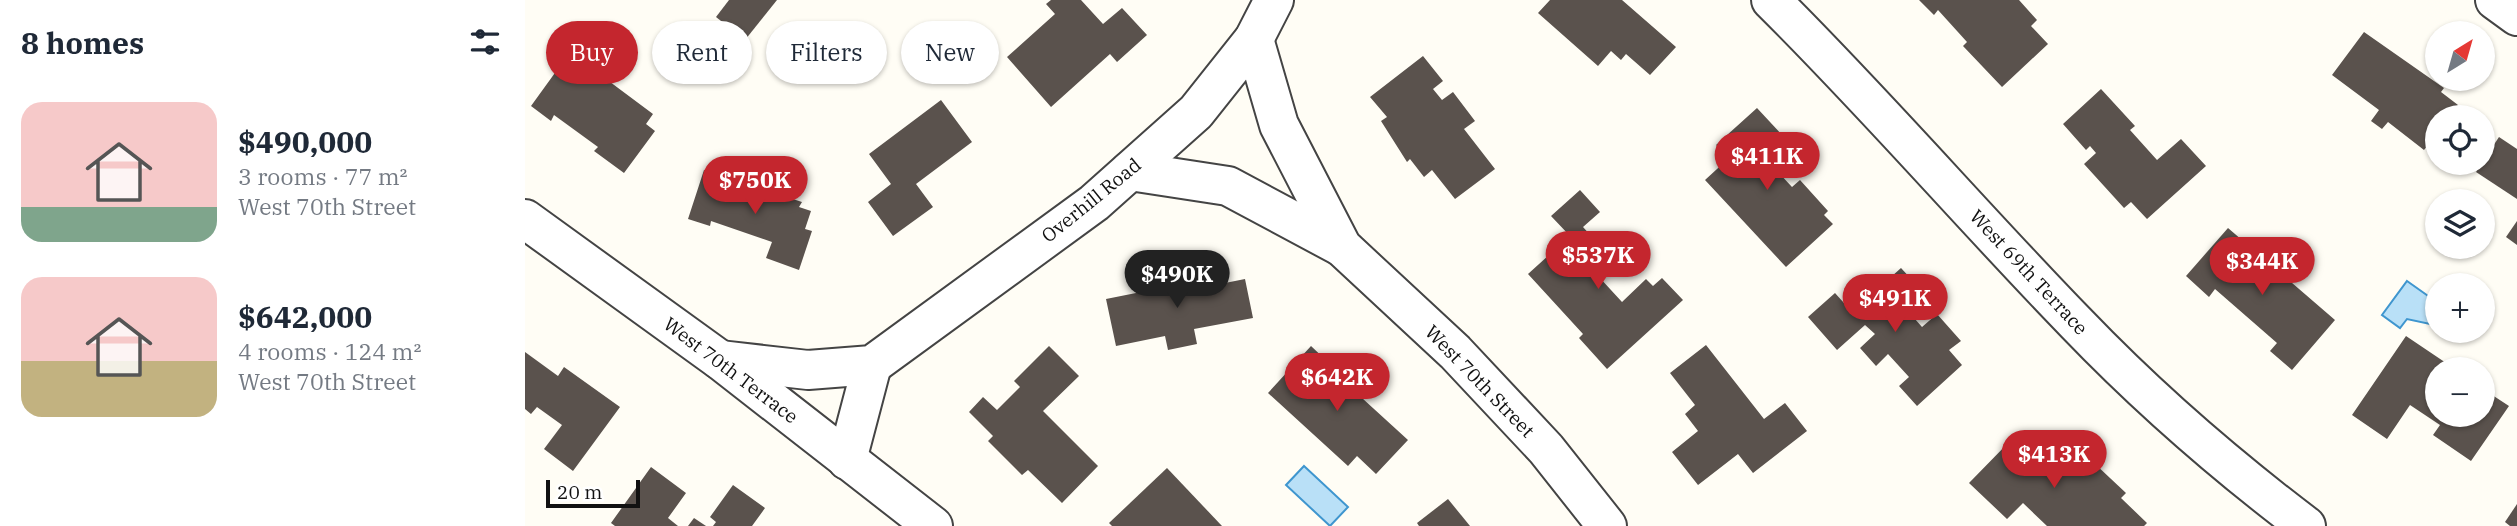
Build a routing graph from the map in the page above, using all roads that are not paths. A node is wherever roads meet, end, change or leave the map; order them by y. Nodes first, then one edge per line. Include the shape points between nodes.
1 (1274, 0) edge
2 (1771, 0) edge
3 (2495, 0) edge
4 (2517, 16) edge
5 (1254, 39) junction
6 (1130, 171) junction
7 (525, 219) edge
8 (1342, 247) junction
9 (720, 360) junction
10 (872, 365) junction
11 (847, 460) junction
12 (933, 526) edge
13 (1607, 526) edge
14 (2306, 526) edge

1 - 5 street, Overhill Road
2 - 14 street, West 69th Terrace via 2077,324 2181,424
3 - 4 street
5 - 6 street, Overhill Road via 1196,112
5 - 8 street, West 70th Street via 1279,125
6 - 8 street, West 70th Street via 1228,186
6 - 10 street, Overhill Road via 1094,203
7 - 9 street, West 70th Terrace
8 - 13 street, West 70th Street via 1455,352 1546,449
9 - 10 street via 808,370
9 - 11 street, West 70th Terrace
10 - 11 street
11 - 12 street, West 70th Terrace

